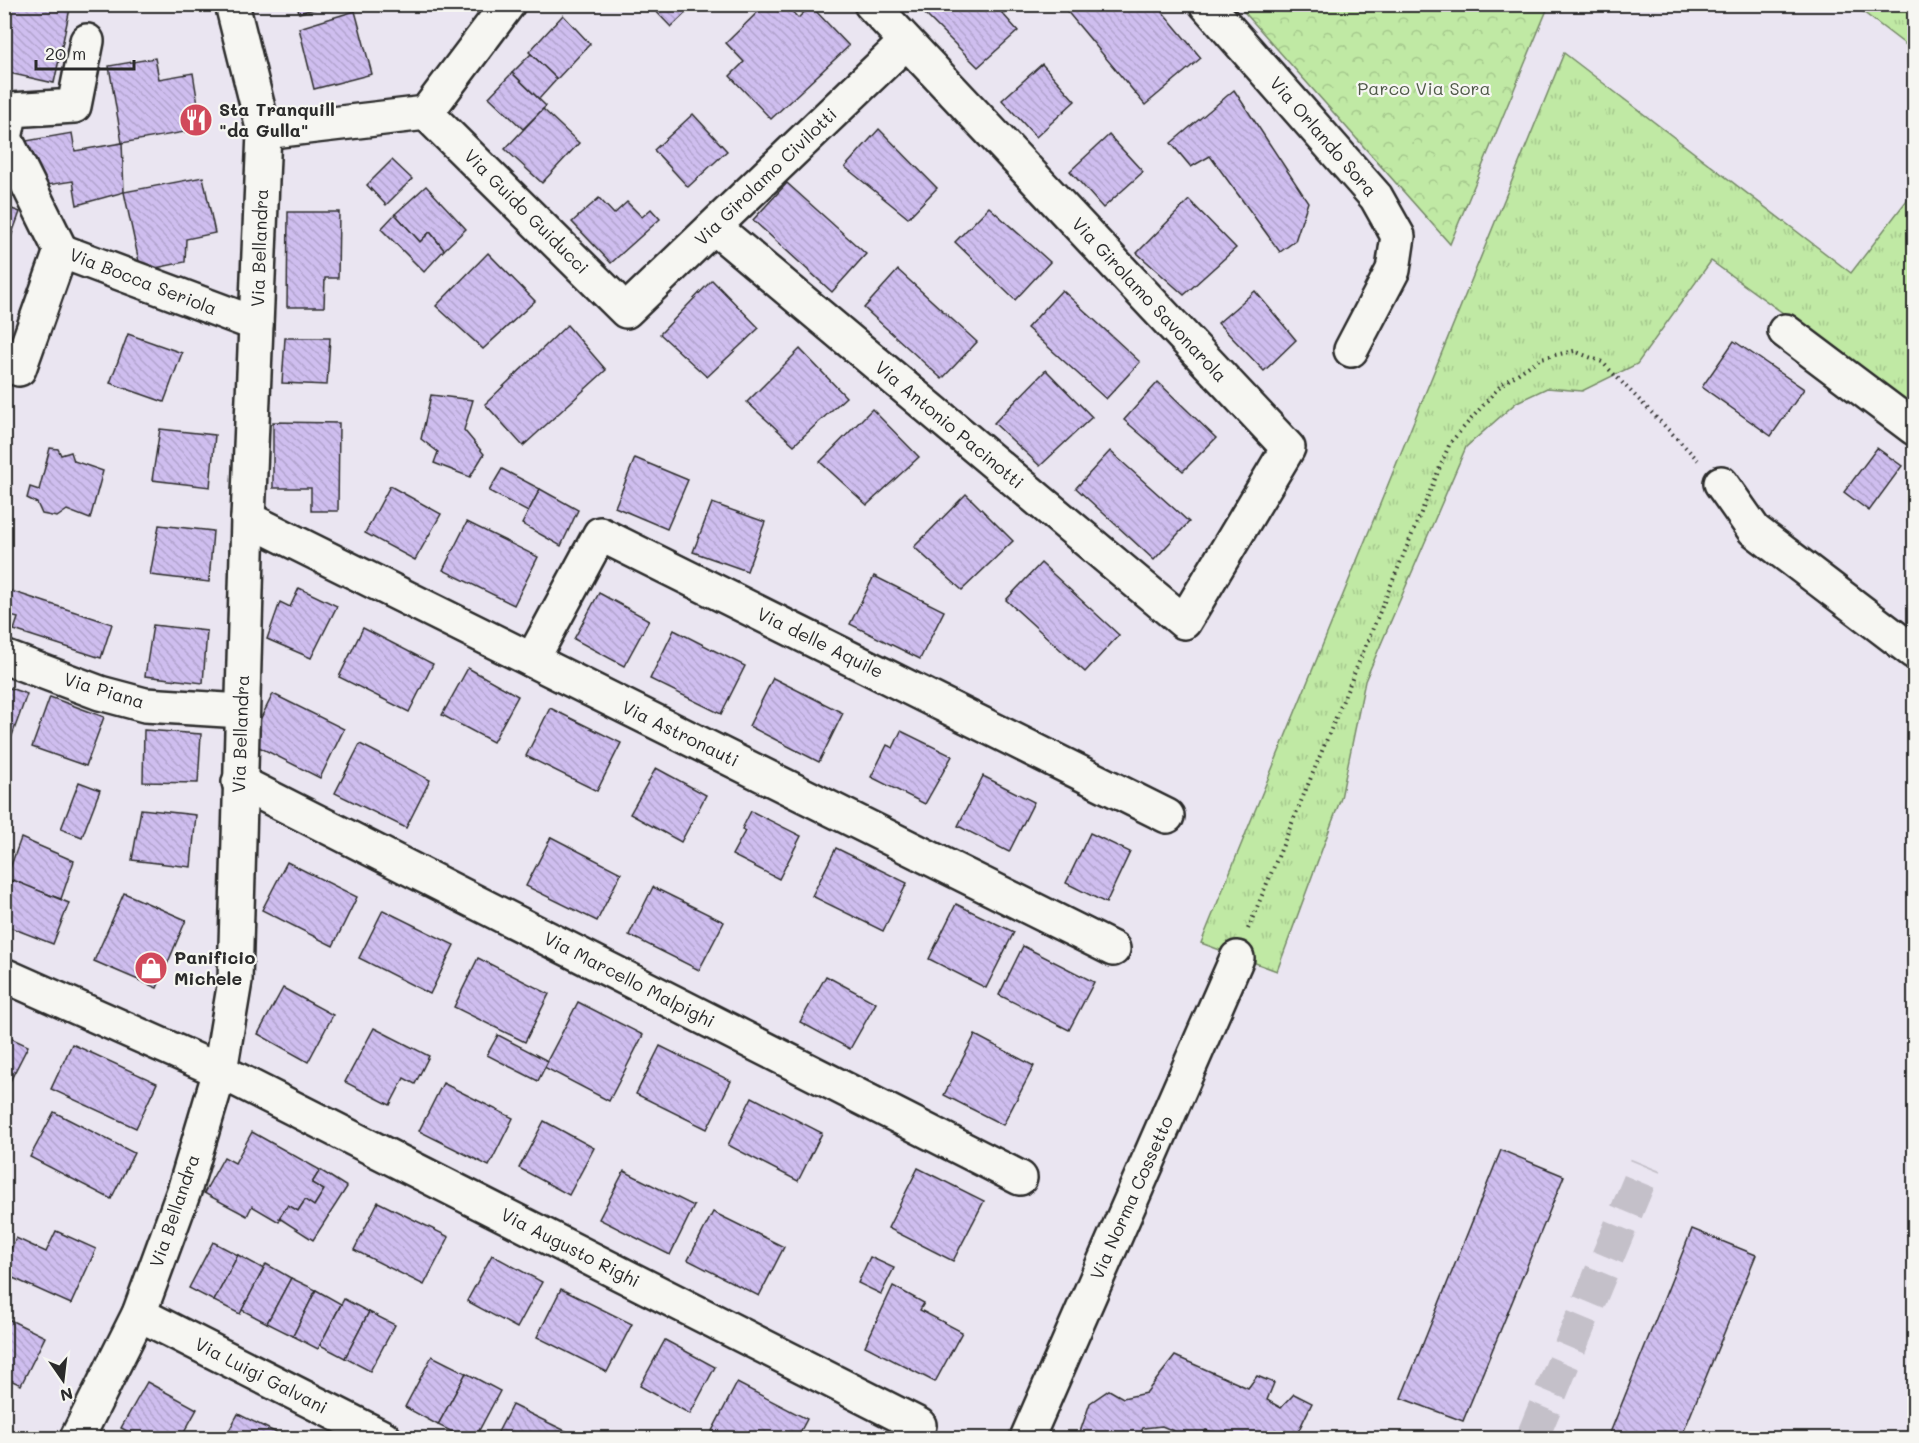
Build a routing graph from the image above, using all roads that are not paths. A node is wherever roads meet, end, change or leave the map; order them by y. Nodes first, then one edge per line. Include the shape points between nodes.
1 (231, 4) edge
2 (508, 4) edge
3 (871, 4) edge
4 (1206, 4) edge
5 (87, 41) dead end
6 (906, 42) junction
7 (426, 113) junction
8 (264, 132) junction
9 (714, 227) junction
10 (61, 251) junction
11 (626, 311) joint
12 (256, 324) junction
13 (1785, 331) dead end
14 (1351, 350) dead end
15 (4, 364) edge
16 (1914, 428) edge
17 (1721, 483) road end
18 (248, 519) junction
19 (1184, 622) joint
20 (1914, 652) edge
21 (4, 657) edge
22 (532, 660) junction
23 (242, 711) junction
24 (239, 782) junction
25 (1167, 816) dead end
26 (1113, 949) dead end
27 (1236, 958) road end
28 (4, 975) edge
29 (220, 1071) junction
30 (1020, 1178) dead end
31 (139, 1314) junction
32 (919, 1425) dead end
33 (77, 1438) edge
34 (384, 1438) edge
35 (1027, 1438) edge

1 - 8 street, Via Bellandra
2 - 7 street
3 - 6 street, Via Girolamo Savonarola
4 - 14 street, Via Orlando Sora via 1376,197 1398,236 1393,270
5 - 10 street via 74,106 11,110 5,138
6 - 9 street, Via Girolamo Civilotti
6 - 19 street, Via Girolamo Savonarola via 1288,448
7 - 8 street
7 - 11 street, Via Guido Guiducci
8 - 12 street, Via Bellandra
9 - 11 street, Via Girolamo Civilotti
9 - 19 street, Via Antonio Pacinotti
10 - 12 street, Via Bocca Seriola
10 - 15 street, Via Bocca Seriola via 19,369
12 - 18 street, Via Bellandra
13 - 16 street
17 - 20 street via 1754,530
18 - 22 street, Via Astronauti
18 - 23 street, Via Bellandra
21 - 23 street, Via Piana via 100,693 145,705
22 - 25 street, Via delle Aquile via 600,534
22 - 26 street, Via Astronauti
23 - 24 street, Via Bellandra
24 - 29 street, Via Bellandra via 235,981
24 - 30 street, Via Marcello Malpighi
27 - 35 street, Via Norma Cossetto
28 - 29 street, Via Augusto Righi
29 - 31 street, Via Bellandra via 184,1191
29 - 32 street, Via Augusto Righi
31 - 33 street, Via Bellandra
31 - 34 street, Via Luigi Galvani

